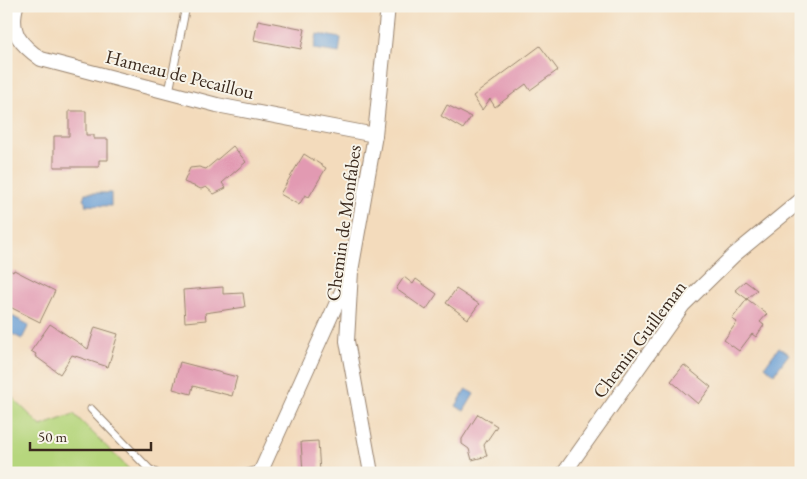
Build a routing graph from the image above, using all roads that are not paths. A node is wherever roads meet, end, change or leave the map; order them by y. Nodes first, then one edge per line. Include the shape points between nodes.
1 (16, 6) edge
2 (186, 6) edge
3 (388, 6) edge
4 (169, 92) junction
5 (375, 135) junction
6 (801, 200) edge
7 (351, 271) junction
8 (90, 409) dead end
9 (261, 471) edge
10 (156, 473) edge
11 (247, 473) edge
12 (371, 473) edge
13 (564, 473) edge

1 - 4 street, Hameau de Pecaillou via 15,33 23,46 41,59
2 - 4 lane
3 - 5 street, Chemin de Monfabes
4 - 5 street, Hameau de Pecaillou via 217,105
5 - 7 street, Chemin de Monfabes
6 - 13 street, Chemin Guilleman via 734,255 684,305
7 - 9 street
7 - 12 street, Chemin de Monfabes via 347,341
8 - 10 lane
9 - 11 lane

